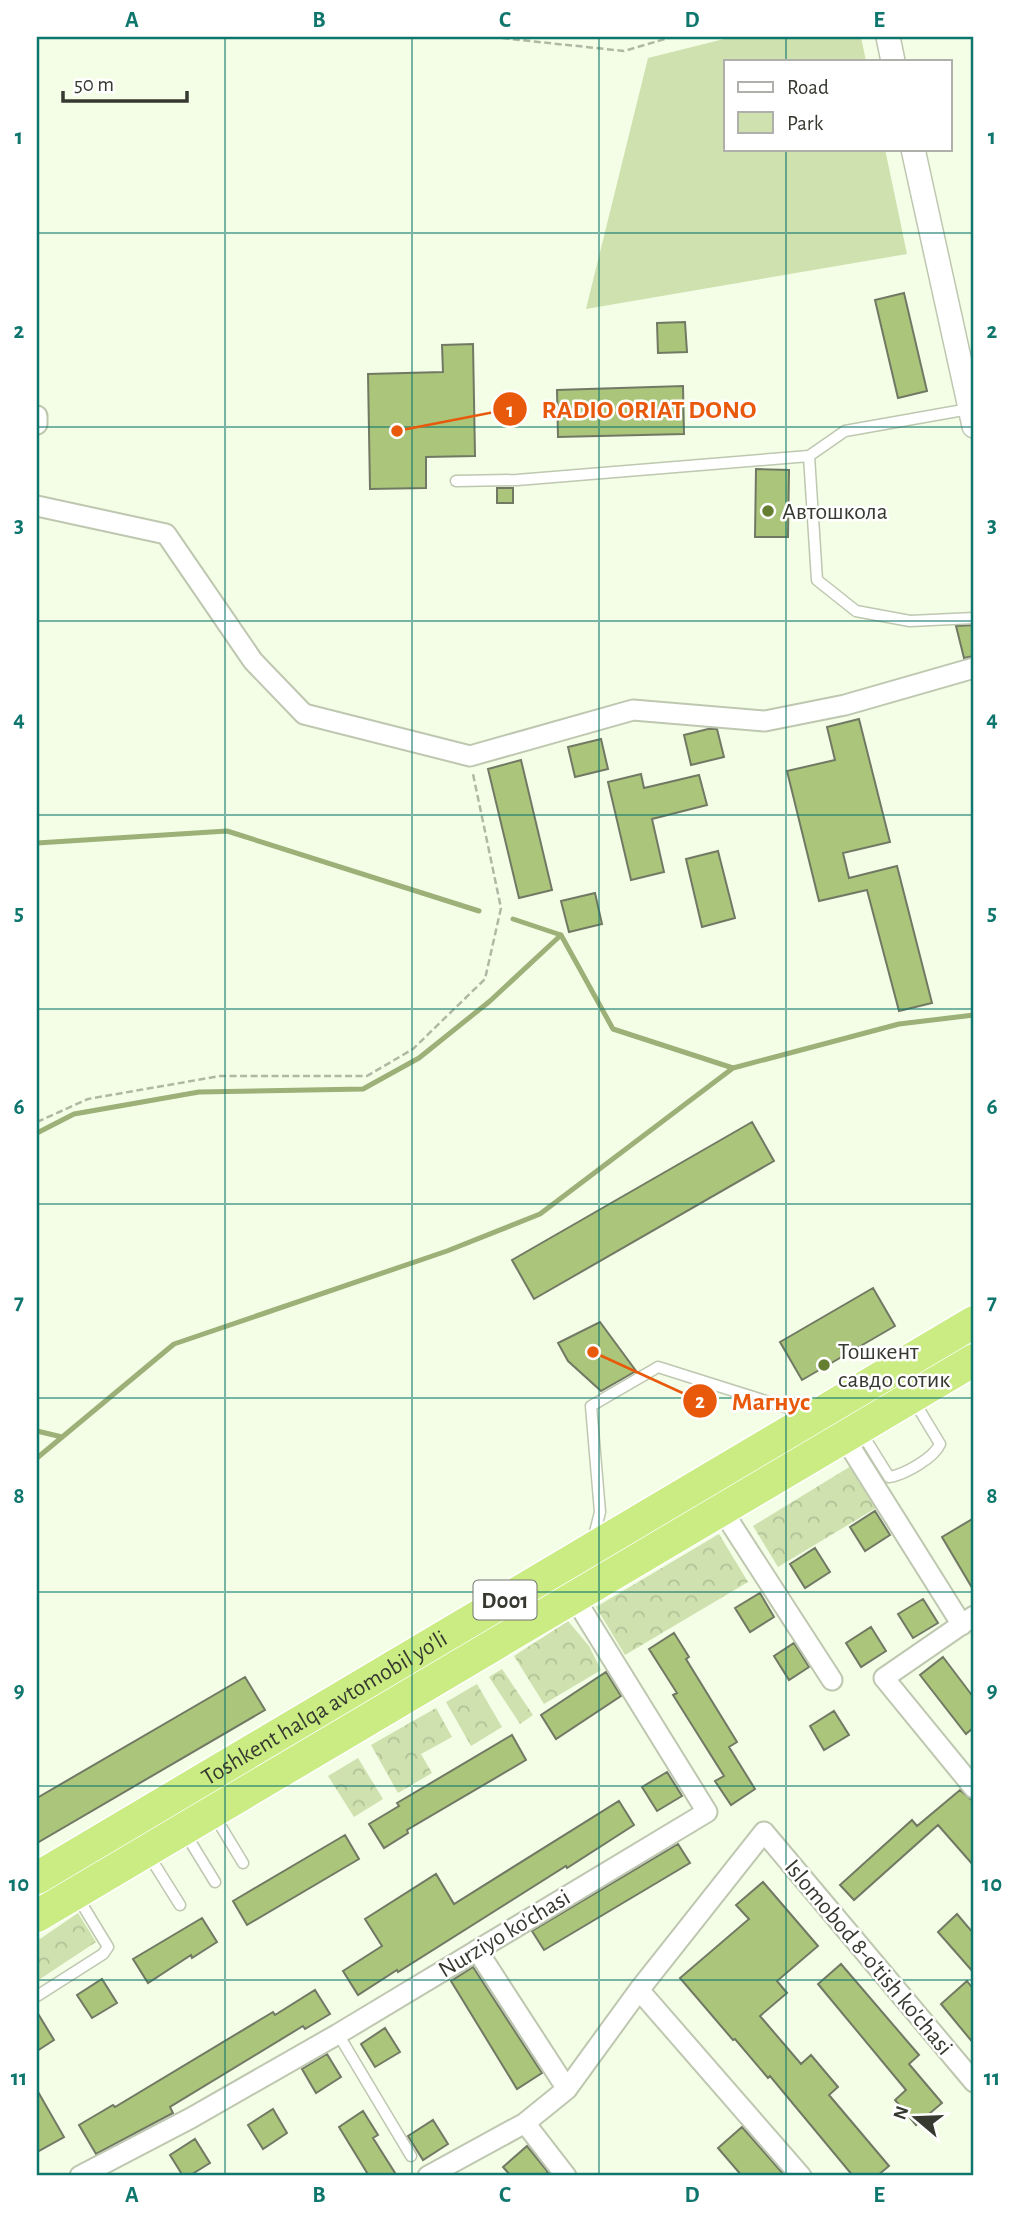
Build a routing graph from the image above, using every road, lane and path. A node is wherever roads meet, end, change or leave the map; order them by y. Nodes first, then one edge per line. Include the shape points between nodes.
1 (492, 37) edge
2 (672, 37) edge
3 (888, 37) edge
4 (894, 60) edge
5 (913, 150) edge
6 (37, 416) edge
7 (972, 417) edge
8 (37, 424) edge
9 (808, 456) junction
10 (456, 481) dead end
11 (37, 506) edge
12 (974, 618) edge
13 (974, 668) edge
14 (470, 756) junction
15 (37, 1122) edge
16 (974, 1322) edge
17 (974, 1360) edge
18 (912, 1397) junction
19 (824, 1411) junction
20 (852, 1433) junction
21 (722, 1510) junction
22 (591, 1549) junction
23 (574, 1597) junction
24 (968, 1620) edge
25 (832, 1680) dead end
26 (209, 1776) junction
27 (974, 1788) edge
28 (219, 1808) junction
29 (183, 1829) junction
30 (146, 1851) junction
31 (243, 1864) dead end
32 (37, 1878) edge
33 (215, 1881) dead end
34 (75, 1893) junction
35 (180, 1905) dead end
36 (37, 1916) edge
37 (477, 1950) junction
38 (639, 1990) junction
39 (37, 1996) edge
40 (338, 2034) junction
41 (974, 2082) edge
42 (566, 2089) junction
43 (525, 2123) junction
44 (411, 2156) dead end
45 (80, 2176) edge
46 (428, 2176) edge
47 (566, 2176) edge
48 (801, 2176) edge

1 - 2 path via 624,51
3 - 4 street
5 - 7 street
6 - 8 street
7 - 9 lane via 845,431
9 - 10 lane
9 - 12 lane via 817,580 856,611 910,621
11 - 14 street via 166,534 253,661 304,714
13 - 14 street via 845,705 765,722 633,710
14 - 15 path via 501,908 485,979 413,1049 367,1076 220,1076 88,1099
16 - 19 highway, Toshkent halqa avtomobil yo'li / D001
17 - 18 highway, Toshkent halqa avtomobil yo'li / D001
18 - 20 highway, Toshkent halqa avtomobil yo'li / D001
18 - 20 lane via 940,1444 937,1451 901,1475 889,1477
19 - 22 highway, Toshkent halqa avtomobil yo'li / D001
19 - 22 lane via 785,1407 657,1367 591,1406 600,1511
20 - 21 highway, Toshkent halqa avtomobil yo'li / D001
20 - 24 street
21 - 23 highway, Toshkent halqa avtomobil yo'li / D001
21 - 25 street
22 - 26 highway, Toshkent halqa avtomobil yo'li / D001
23 - 28 highway, Toshkent halqa avtomobil yo'li / D001
23 - 37 street, Nurziyo ko'chasi via 707,1812
24 - 27 street via 884,1678
26 - 28 highway
26 - 32 highway, Toshkent halqa avtomobil yo'li / D001
28 - 29 highway, Toshkent halqa avtomobil yo'li / D001
28 - 31 lane
29 - 30 highway, Toshkent halqa avtomobil yo'li / D001
29 - 33 lane
30 - 34 highway, Toshkent halqa avtomobil yo'li / D001
30 - 35 lane
34 - 36 highway, Toshkent halqa avtomobil yo'li / D001
34 - 39 lane via 108,1947
37 - 40 street, Nurziyo ko'chasi
37 - 42 street
38 - 41 street, Islomobod 8-o'tish ko'chasi via 764,1832
38 - 42 street
38 - 48 street
40 - 44 lane
40 - 45 street, Nurziyo ko'chasi
42 - 43 street
43 - 46 street
43 - 47 street

